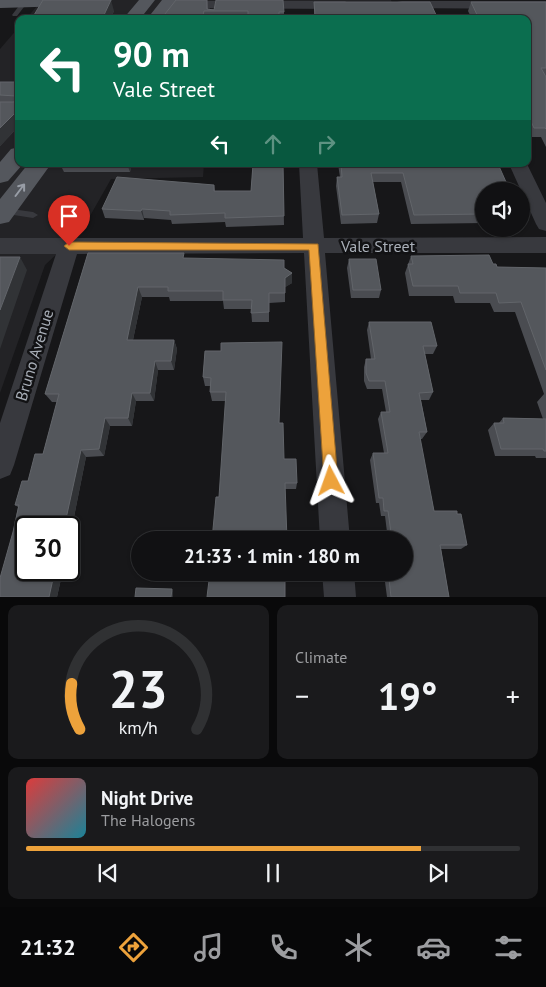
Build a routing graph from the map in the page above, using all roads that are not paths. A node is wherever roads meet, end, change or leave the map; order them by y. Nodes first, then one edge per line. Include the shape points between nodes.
1 (96, 0) edge
2 (148, 0) edge
3 (0, 3) edge
4 (168, 3) edge
5 (278, 3) edge
6 (403, 3) edge
7 (50, 4) edge
8 (355, 5) edge
9 (384, 5) edge
10 (445, 5) junction
11 (546, 6) edge
12 (298, 12) edge
13 (135, 15) edge
14 (158, 15) edge
15 (449, 15) edge
16 (15, 159) edge
17 (38, 167) edge
18 (308, 167) edge
19 (519, 167) edge
20 (0, 176) edge
21 (2, 214) edge
22 (33, 215) dead end
23 (546, 224) edge
24 (546, 245) edge
25 (0, 246) edge
26 (69, 246) junction
27 (314, 246) junction
28 (0, 465) edge
29 (334, 531) edge
30 (339, 581) edge
31 (340, 597) edge

1 - 7 main road
2 - 13 main road
3 - 7 main road via 20,9
4 - 5 street via 213,8
4 - 14 main road
5 - 12 street
6 - 9 street
6 - 10 street
8 - 12 street
10 - 11 street
10 - 15 street
16 - 20 main road
21 -> 17 main road
18 - 27 street
19 - 23 street
21 - 22 lane
24 - 27 street, Vale Street
25 - 26 street, Vale Street
26 - 27 street, Vale Street
26 - 28 street, Bruno Avenue
27 - 29 street
30 - 31 street

